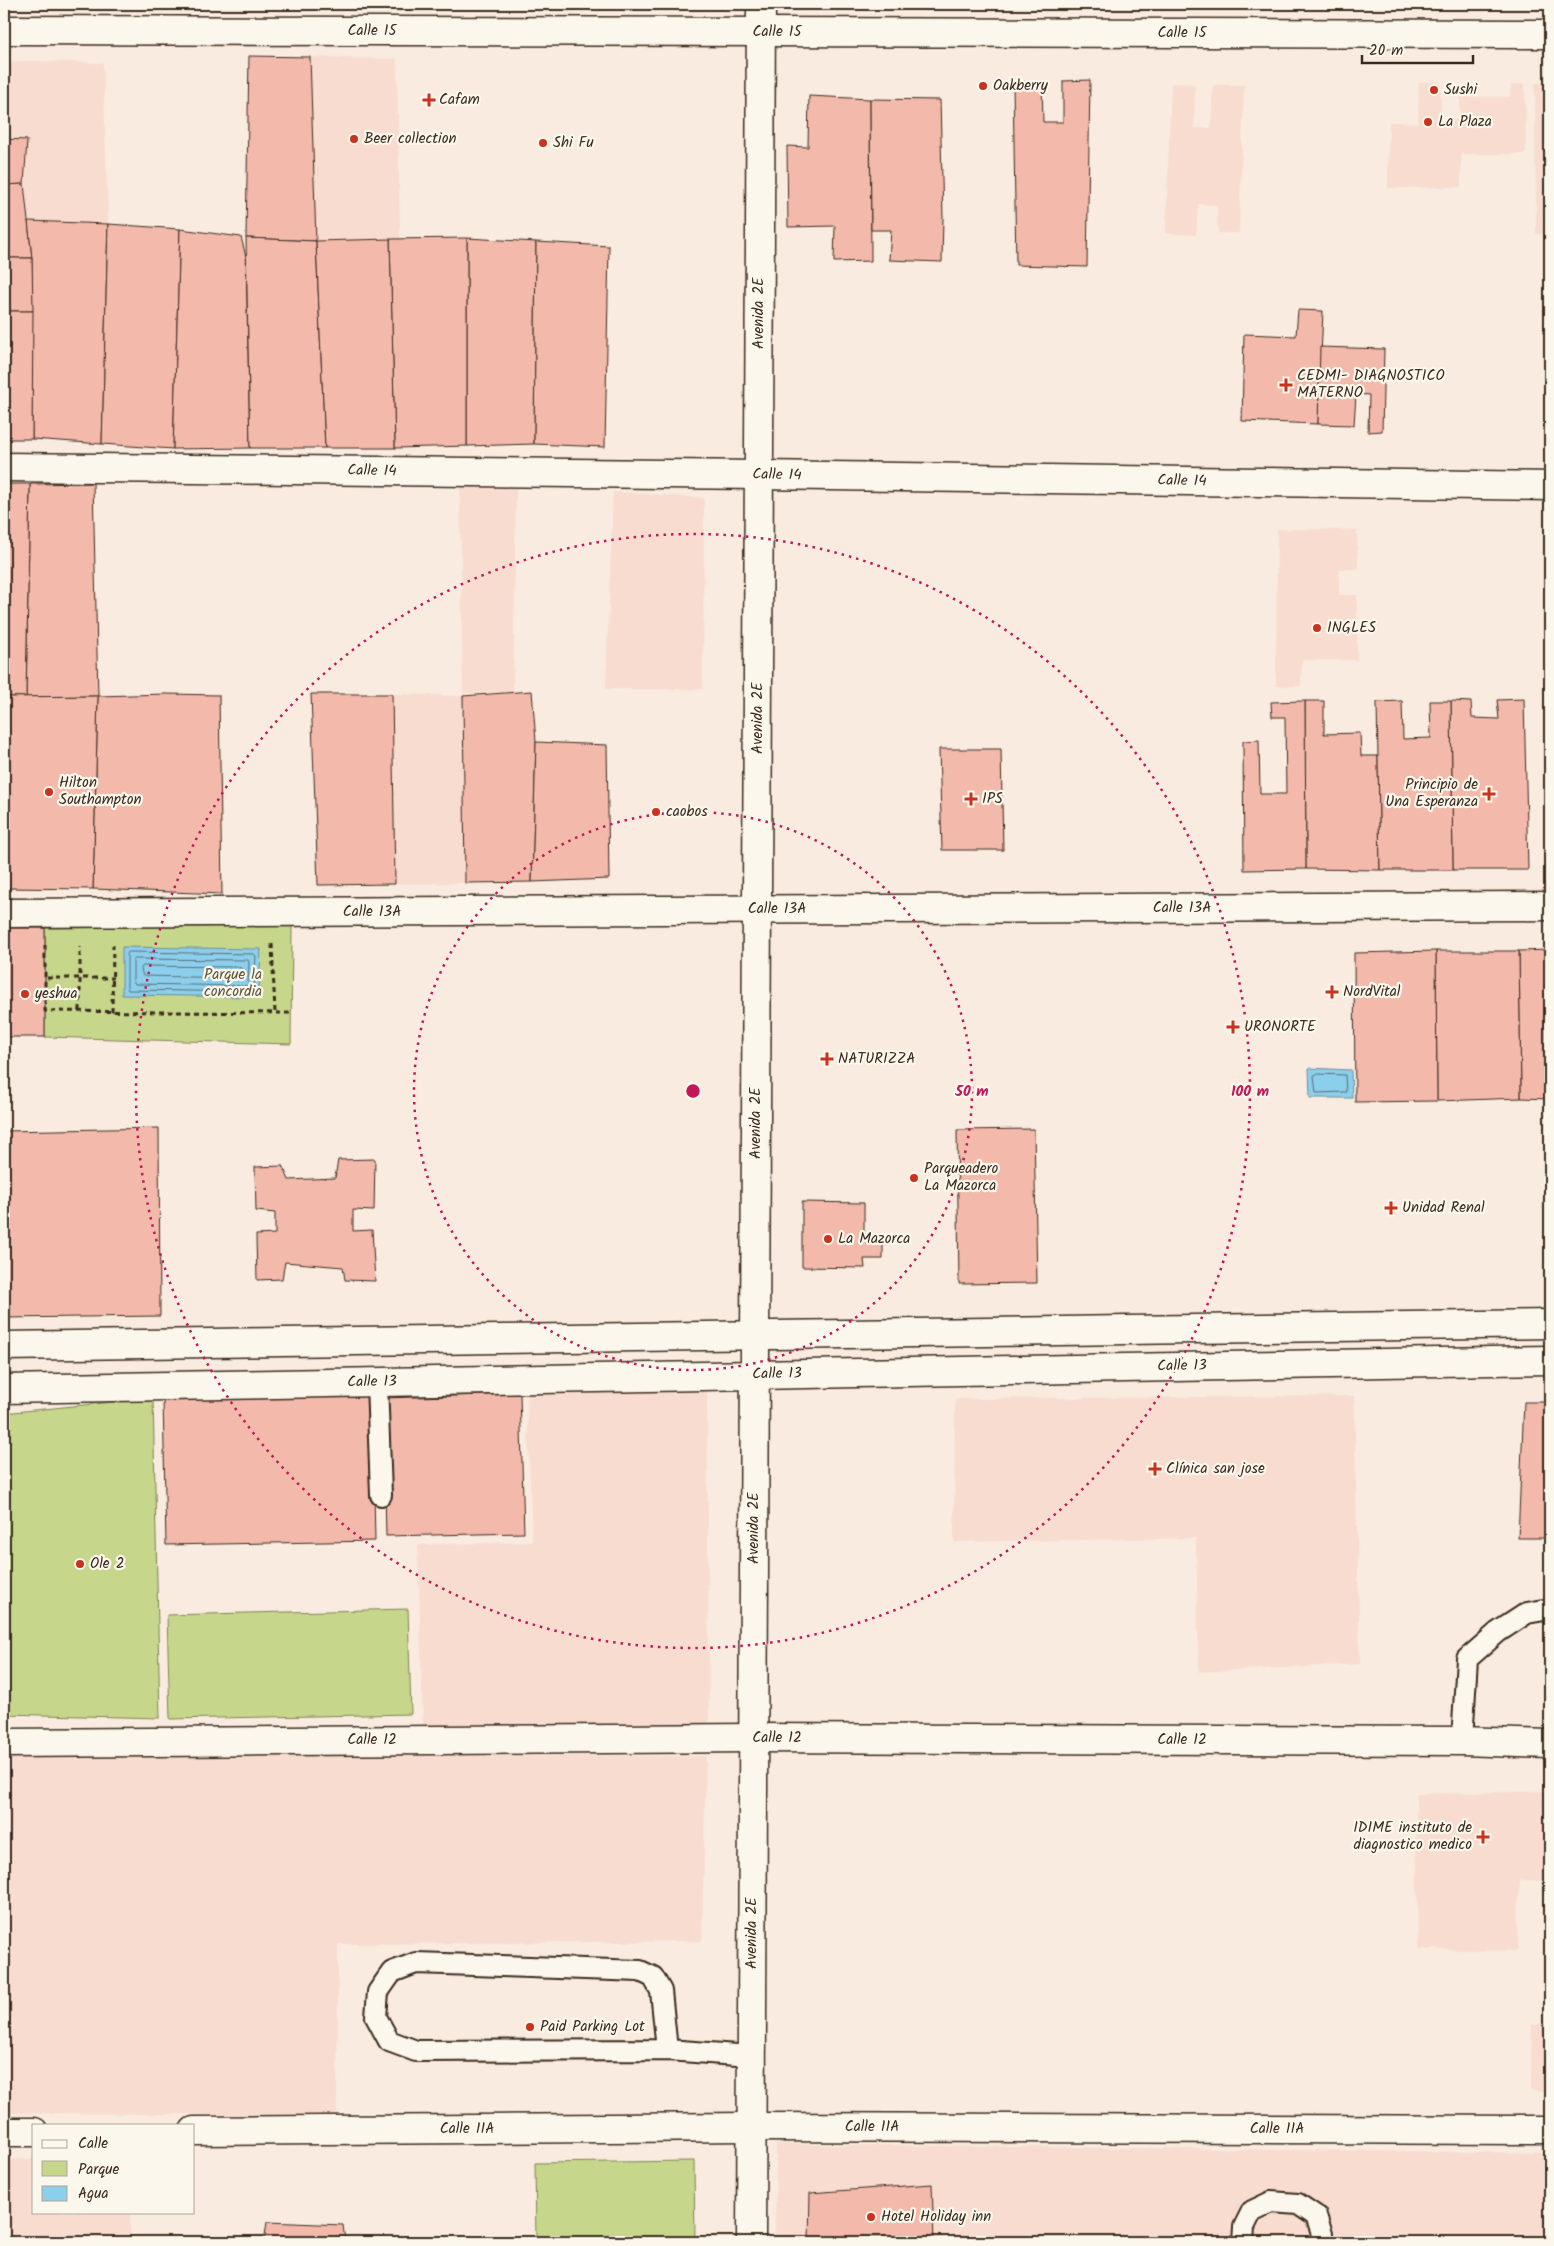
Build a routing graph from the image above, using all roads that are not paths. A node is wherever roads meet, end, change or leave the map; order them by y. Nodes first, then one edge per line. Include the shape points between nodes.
1 (761, 4) edge
2 (4, 30) edge
3 (761, 32) junction
4 (1550, 34) edge
5 (4, 468) edge
6 (759, 475) junction
7 (1550, 486) edge
8 (1550, 906) edge
9 (757, 910) junction
10 (4, 914) edge
11 (1550, 1324) edge
12 (755, 1336) junction
13 (4, 1346) edge
14 (1550, 1360) edge
15 (755, 1374) junction
16 (377, 1382) junction
17 (4, 1389) edge
18 (381, 1495) dead end
19 (1550, 1609) edge
20 (753, 1738) junction
21 (1462, 1741) junction
22 (4, 1743) edge
23 (1550, 1744) edge
24 (667, 2050) junction
25 (752, 2056) junction
26 (751, 2127) junction
27 (1550, 2130) edge
28 (195, 2131) edge
29 (4, 2132) edge
30 (32, 2132) edge
31 (751, 2242) edge
32 (1243, 2242) edge
33 (1322, 2242) edge

1 - 3 street, Avenida 2E
2 - 3 street, Calle 15
3 - 4 street, Calle 15
3 - 6 street, Avenida 2E
5 - 6 street, Calle 14
6 - 7 street, Calle 14
6 - 9 street, Avenida 2E
8 - 9 street, Calle 13A
9 - 10 street, Calle 13A
9 - 12 street, Avenida 2E
11 - 12 street
12 - 13 street
12 - 15 street, Avenida 2E
14 - 15 street, Calle 13
15 - 16 street, Calle 13
15 - 20 street, Avenida 2E
16 - 17 street, Calle 13
16 - 18 lane
19 - 21 lane via 1527,1612 1467,1659
20 - 21 street, Calle 12
20 - 22 street, Calle 12
20 - 25 street, Avenida 2E
21 - 23 street, Calle 12
24 - 24 lane via 416,2051 389,2041 376,2017 378,1992 392,1972 416,1963 640,1971 653,1977 661,1991
24 - 25 lane
25 - 26 street, Avenida 2E
26 - 27 street, Calle 11A
26 - 28 street, Calle 11A
26 - 31 street, Avenida 2E
29 - 30 street
32 - 33 lane via 1244,2227 1252,2210 1271,2202 1298,2204 1316,2216

